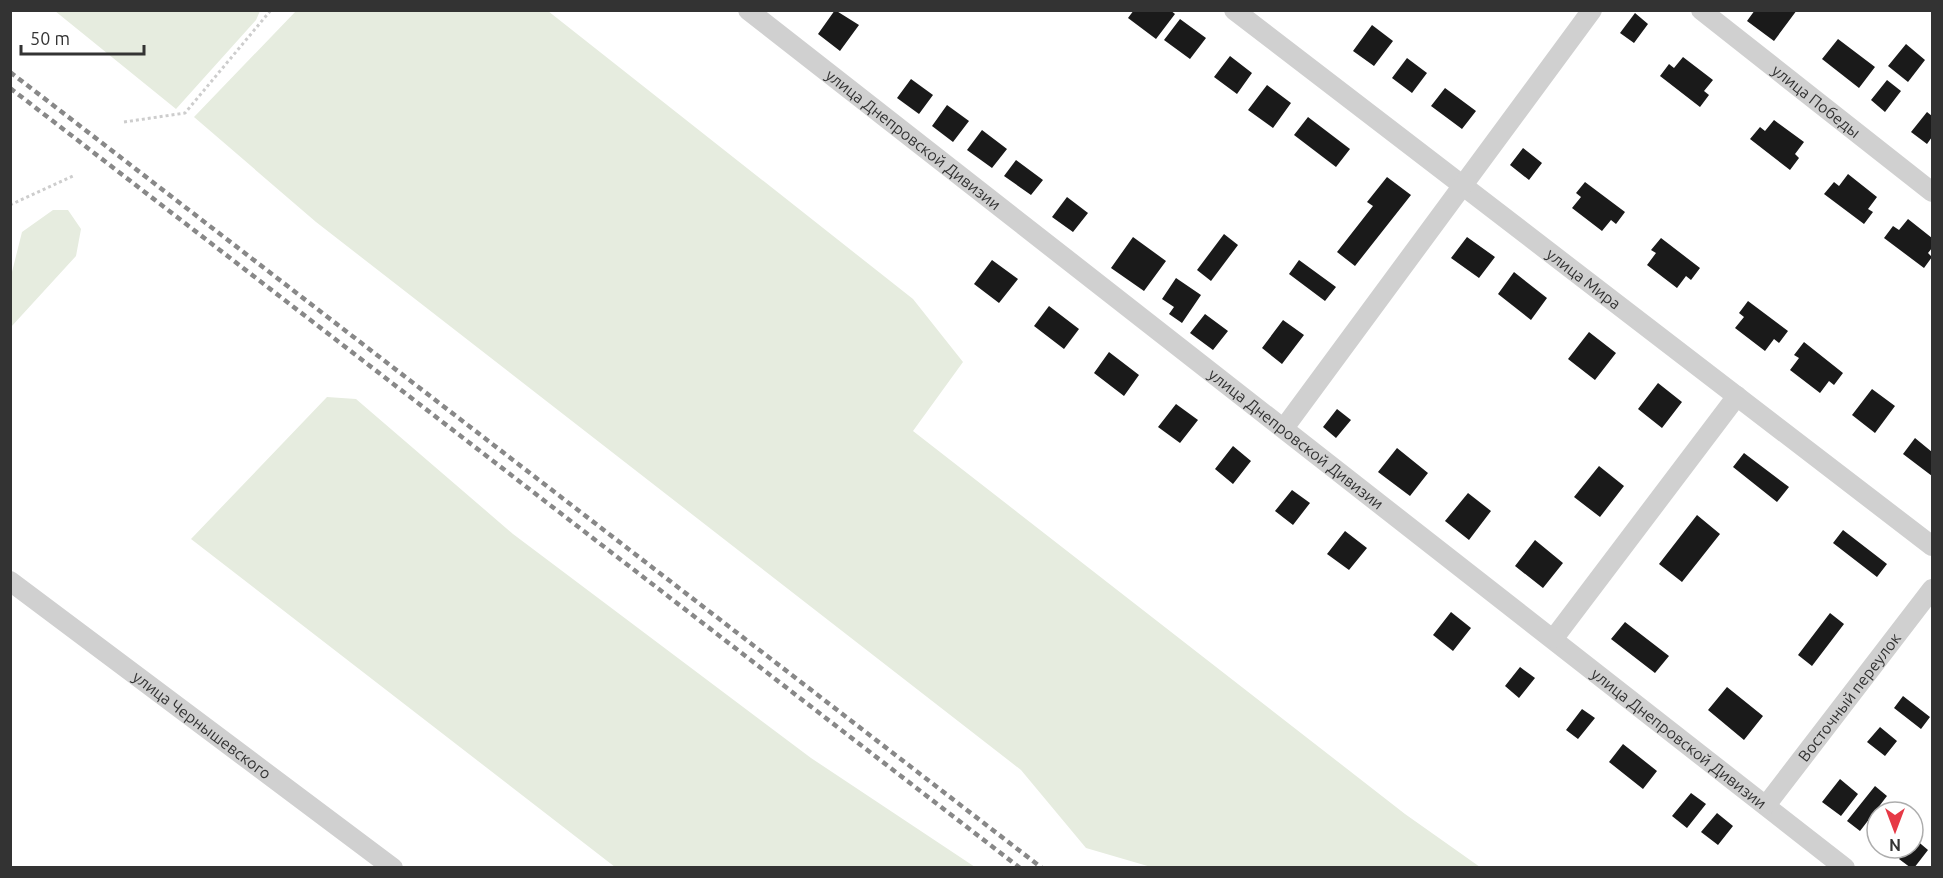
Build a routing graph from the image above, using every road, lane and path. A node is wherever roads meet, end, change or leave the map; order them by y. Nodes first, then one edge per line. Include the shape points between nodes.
1 (271, 10) edge
2 (748, 10) edge
3 (1234, 10) edge
4 (1592, 10) edge
5 (1701, 10) edge
6 (124, 122) dead end
7 (73, 176) dead end
8 (1462, 184) junction
9 (1932, 192) edge
10 (10, 205) edge
11 (1737, 396) junction
12 (1284, 428) junction
13 (1932, 546) edge
14 (10, 581) edge
15 (1932, 589) edge
16 (1554, 638) junction
17 (1767, 804) junction
18 (393, 867) edge
19 (1845, 867) edge

1 - 6 path via 185,113
2 - 12 street, улица Днепровской Дивизии
3 - 8 street, улица Мира
4 - 8 street
5 - 9 street, улица Победы
7 - 10 path
8 - 11 street, улица Мира
8 - 12 street
11 - 13 street, улица Мира
11 - 16 street
12 - 16 street, улица Днепровской Дивизии
14 - 18 street, улица Чернышевского
15 - 17 street, Восточный переулок
16 - 17 street, улица Днепровской Дивизии
17 - 19 street, улица Днепровской Дивизии

